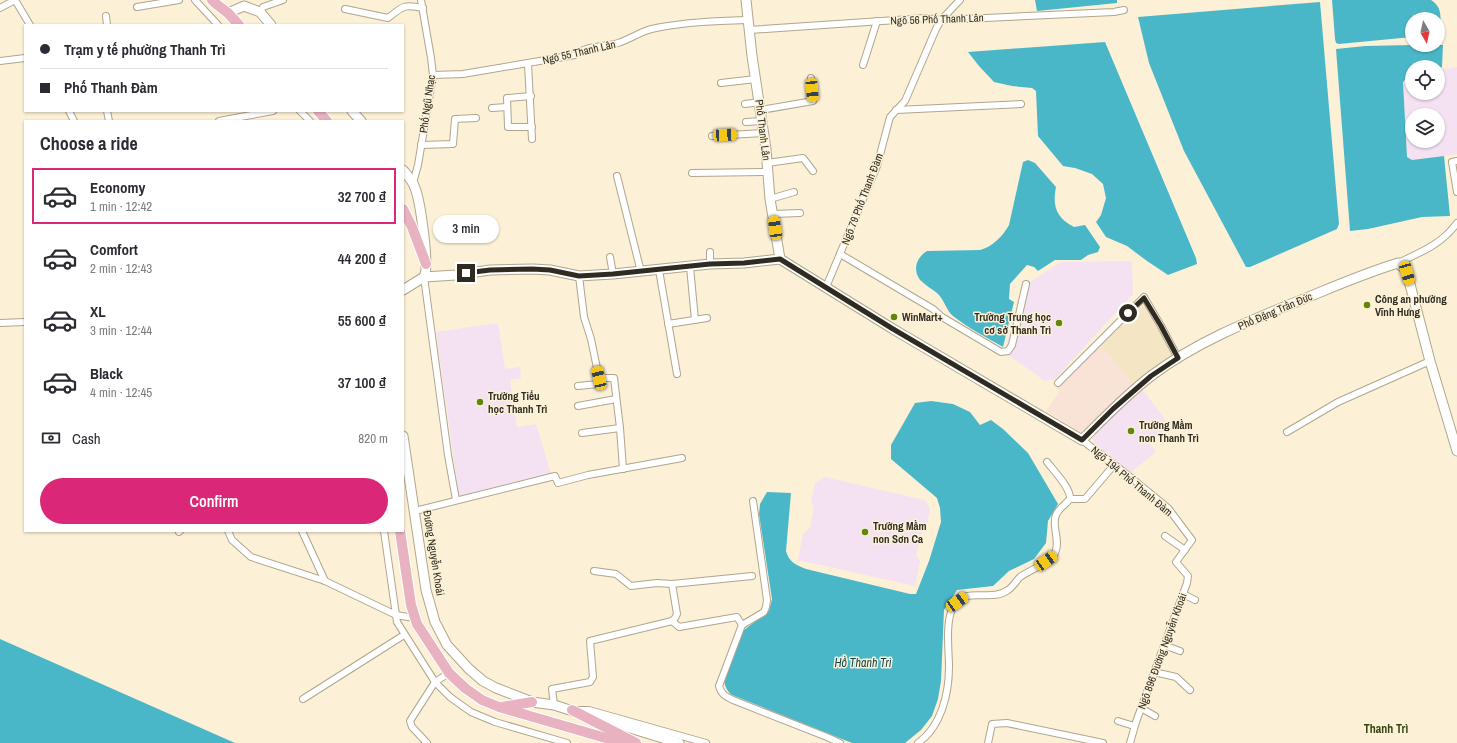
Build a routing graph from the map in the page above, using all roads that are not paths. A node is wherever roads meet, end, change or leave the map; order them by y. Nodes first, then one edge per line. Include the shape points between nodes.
1 (15, 0) edge
2 (179, 0) edge
3 (195, 0) edge
4 (212, 0) edge
5 (283, 0) edge
6 (421, 0) edge
7 (746, 0) edge
8 (960, 0) edge
9 (242, 3) edge
10 (137, 7) dead end
11 (0, 8) edge
12 (423, 8) junction
13 (345, 9) dead end
14 (1124, 10) dead end
15 (260, 12) junction
16 (228, 13) junction
17 (106, 16) dead end
18 (941, 20) junction
19 (877, 21) junction
20 (29, 24) edge
21 (107, 24) edge
22 (217, 24) edge
23 (238, 24) edge
24 (270, 24) edge
25 (749, 25) junction
26 (24, 58) edge
27 (0, 61) edge
28 (528, 64) junction
29 (863, 64) dead end
30 (433, 75) junction
31 (811, 78) dead end
32 (756, 79) junction
33 (721, 83) dead end
34 (531, 96) junction
35 (745, 104) dead end
36 (1021, 104) dead end
37 (760, 106) junction
38 (507, 107) junction
39 (492, 108) dead end
40 (896, 110) junction
41 (268, 112) edge
42 (301, 112) edge
43 (319, 112) edge
44 (353, 112) edge
45 (476, 118) dead end
46 (224, 120) edge
47 (309, 120) edge
48 (326, 120) edge
49 (360, 120) edge
50 (762, 121) junction
51 (746, 122) dead end
52 (532, 127) junction
53 (764, 133) junction
54 (712, 136) dead end
55 (532, 139) dead end
56 (421, 145) junction
57 (1457, 161) edge
58 (767, 168) junction
59 (404, 171) edge
60 (812, 171) dead end
61 (692, 173) dead end
62 (617, 176) dead end
63 (413, 183) junction
64 (794, 192) dead end
65 (1457, 192) edge
66 (770, 199) junction
67 (404, 211) edge
68 (800, 213) dead end
69 (773, 214) junction
70 (1457, 223) edge
71 (710, 252) dead end
72 (840, 254) junction
73 (610, 257) dead end
74 (780, 259) junction
75 (1398, 263) junction
76 (426, 264) junction
77 (710, 264) junction
78 (690, 267) junction
79 (659, 270) junction
80 (641, 272) junction
81 (613, 274) junction
82 (579, 276) junction
83 (424, 277) junction
84 (1026, 284) dead end
85 (826, 287) junction
86 (404, 289) edge
87 (707, 318) dead end
88 (695, 320) junction
89 (24, 322) edge
90 (0, 323) edge
91 (668, 324) junction
92 (1178, 358) junction
93 (1430, 361) junction
94 (677, 374) dead end
95 (599, 378) junction
96 (1058, 383) dead end
97 (578, 386) dead end
98 (616, 399) junction
99 (578, 406) dead end
100 (620, 428) junction
101 (1287, 432) dead end
102 (582, 433) dead end
103 (1082, 440) junction
104 (404, 442) edge
105 (1457, 451) edge
106 (682, 458) dead end
107 (1047, 462) dead end
108 (1114, 465) junction
109 (623, 469) junction
110 (1070, 499) junction
111 (456, 500) junction
112 (753, 501) dead end
113 (415, 511) junction
114 (228, 532) edge
115 (302, 532) edge
116 (384, 532) edge
117 (400, 532) edge
118 (1165, 536) dead end
119 (1185, 550) junction
120 (1176, 562) joint
121 (594, 570) dead end
122 (752, 576) dead end
123 (325, 581) junction
124 (672, 584) junction
125 (1183, 594) junction
126 (1195, 600) dead end
127 (396, 614) junction
128 (414, 618) junction
129 (672, 621) junction
130 (742, 625) junction
131 (404, 635) junction
132 (1164, 645) junction
133 (1180, 651) dead end
134 (1154, 672) junction
135 (449, 673) junction
136 (435, 682) junction
137 (1190, 690) dead end
138 (303, 699) dead end
139 (532, 702) junction
140 (554, 705) junction
141 (499, 707) junction
142 (1141, 708) junction
143 (572, 710) junction
144 (1155, 716) dead end
145 (1118, 721) dead end
146 (1134, 726) junction
147 (426, 743) edge
148 (567, 743) edge
149 (623, 743) edge
150 (636, 743) edge
151 (680, 743) edge
152 (706, 743) edge
153 (840, 743) edge
154 (918, 743) edge
155 (988, 743) edge
156 (1103, 743) edge
157 (1130, 743) edge

1 - 11 street
1 - 20 street
2 - 10 street
3 - 22 street
4 - 16 main road
5 - 15 street via 263,8
6 - 12 street, Phố Ngũ Nhạc
7 - 25 street, Phố Thanh Lân
8 - 18 street, Ngõ 79 Phố Thanh Đàm
9 - 15 street
9 - 16 street
12 - 13 street via 409,5 388,18
12 - 30 street, Phố Ngũ Nhạc
14 - 18 street, Ngõ 56 Phố Thanh Lân
15 - 24 street
16 - 23 main road
17 - 21 street
18 - 19 street, Ngõ 56 Phố Thanh Lân via 926,18
18 - 40 street, Ngõ 79 Phố Thanh Đàm via 905,101
19 - 25 street, Ngõ 56 Phố Thanh Lân
19 - 29 street
25 - 28 street, Ngõ 55 Thanh Lân via 706,22 655,28 619,43
25 - 32 street, Phố Thanh Lân
26 - 27 street
28 - 30 street, Ngõ 55 Thanh Lân via 463,74
28 - 34 street
30 - 56 street, Phố Ngũ Nhạc
31 - 37 street via 813,101
32 - 33 street
32 - 37 street, Phố Thanh Lân
34 - 38 street via 507,98
34 - 52 street
35 - 37 street
36 - 40 street
37 - 50 street, Phố Thanh Lân
38 - 39 street
38 - 52 street via 508,127
40 - 72 street, Ngõ 79 Phố Thanh Đàm via 890,117 877,166
41 - 46 street
42 - 47 street
43 - 48 main road
44 - 49 street
45 - 56 street via 455,119 453,144
50 - 51 street
50 - 53 street, Phố Thanh Lân
52 - 55 street
53 - 54 street
53 - 58 street, Phố Thanh Lân
56 - 63 street, Phố Ngũ Nhạc
57 - 65 street via 1452,162
58 - 60 street via 803,158
58 - 61 street
58 - 66 street, Phố Thanh Lân
59 - 63 street
62 - 80 street
63 - 76 street via 417,192
64 - 66 street
66 - 69 street, Phố Thanh Lân
67 - 76 main road
68 - 69 street
69 - 74 street, Phố Thanh Lân
70 - 75 street via 1430,248
71 - 77 street
72 - 84 street via 1001,352 1008,351 1012,345
72 - 85 street, Ngõ 79 Phố Thanh Đàm
73 - 81 street
74 - 77 street
74 - 85 street
75 - 92 street, Phố Đặng Trần Đức via 1260,316 1220,334
75 - 93 street via 1407,273
76 - 83 street
77 - 78 street
78 - 79 street
78 - 88 street
79 - 80 street
79 - 91 street
80 - 81 street
81 - 82 street
82 - 83 street via 532,269
82 - 95 street via 584,317
83 - 86 street
83 - 111 street
85 - 103 street
87 - 88 street
88 - 91 street
89 - 90 street
91 - 94 street
92 - 96 street via 1144,298
92 - 103 street, Phố Đặng Trần Đức via 1151,376
93 - 101 street via 1338,402
93 - 105 street
95 - 97 street via 598,384
95 - 98 street via 614,378
98 - 99 street
98 - 100 street
100 - 102 street
100 - 109 street
103 - 108 street, Ngõ 194 Phố Thanh Đàm
104 - 113 street, Đường Nguyễn Khoái
106 - 109 street
107 - 110 street via 1068,490
108 - 110 street via 1085,499
108 - 119 street, Ngõ 194 Phố Thanh Đàm via 1168,508 1192,540
109 - 111 street via 558,483 555,476
110 - 154 street via 1055,516 1055,555 1020,577 1004,593 990,596 971,594 957,602 953,608 947,637 949,669 946,695 935,725
111 - 113 street
112 - 130 street via 767,600 764,612
113 - 139 street, Đường Nguyễn Khoái via 426,590 435,622 447,645 483,681
114 - 123 street via 232,540 251,557
115 - 123 street
116 - 127 street
117 - 128 main road
118 - 119 street
119 - 120 street, Ngõ 194 Phố Thanh Đàm
120 - 125 street, Ngõ 896 Đường Nguyễn Khoái via 1188,576
121 - 124 street via 616,574 631,586
122 - 124 street
123 - 127 street
124 - 129 street via 676,614
125 - 126 street
125 - 132 street, Ngõ 896 Đường Nguyễn Khoái
127 - 128 street
127 - 131 street
128 - 135 main road
129 - 130 street via 679,627 737,617
129 - 140 street via 590,641 594,677 590,682 552,689
130 - 153 street via 719,686 721,692 733,700
131 - 136 street
131 - 138 street
132 - 133 street
132 - 134 street, Ngõ 896 Đường Nguyễn Khoái
134 - 137 street via 1176,677
134 - 142 street, Ngõ 896 Đường Nguyễn Khoái
135 - 136 street
135 - 141 main road via 482,700
136 - 147 street via 410,721
136 - 148 street via 471,712 495,722
139 - 140 street, Đường Nguyễn Khoái
139 - 141 main road
140 - 143 street, Đường Nguyễn Khoái
141 - 149 main road
142 - 144 street
142 - 146 street, Ngõ 896 Đường Nguyễn Khoái
143 - 150 main road
143 - 151 street, Đường Nguyễn Khoái
143 - 152 street, Đường Nguyễn Khoái via 588,710
145 - 146 street
146 - 157 street, Ngõ 896 Đường Nguyễn Khoái
155 - 156 street via 992,724 1007,723

